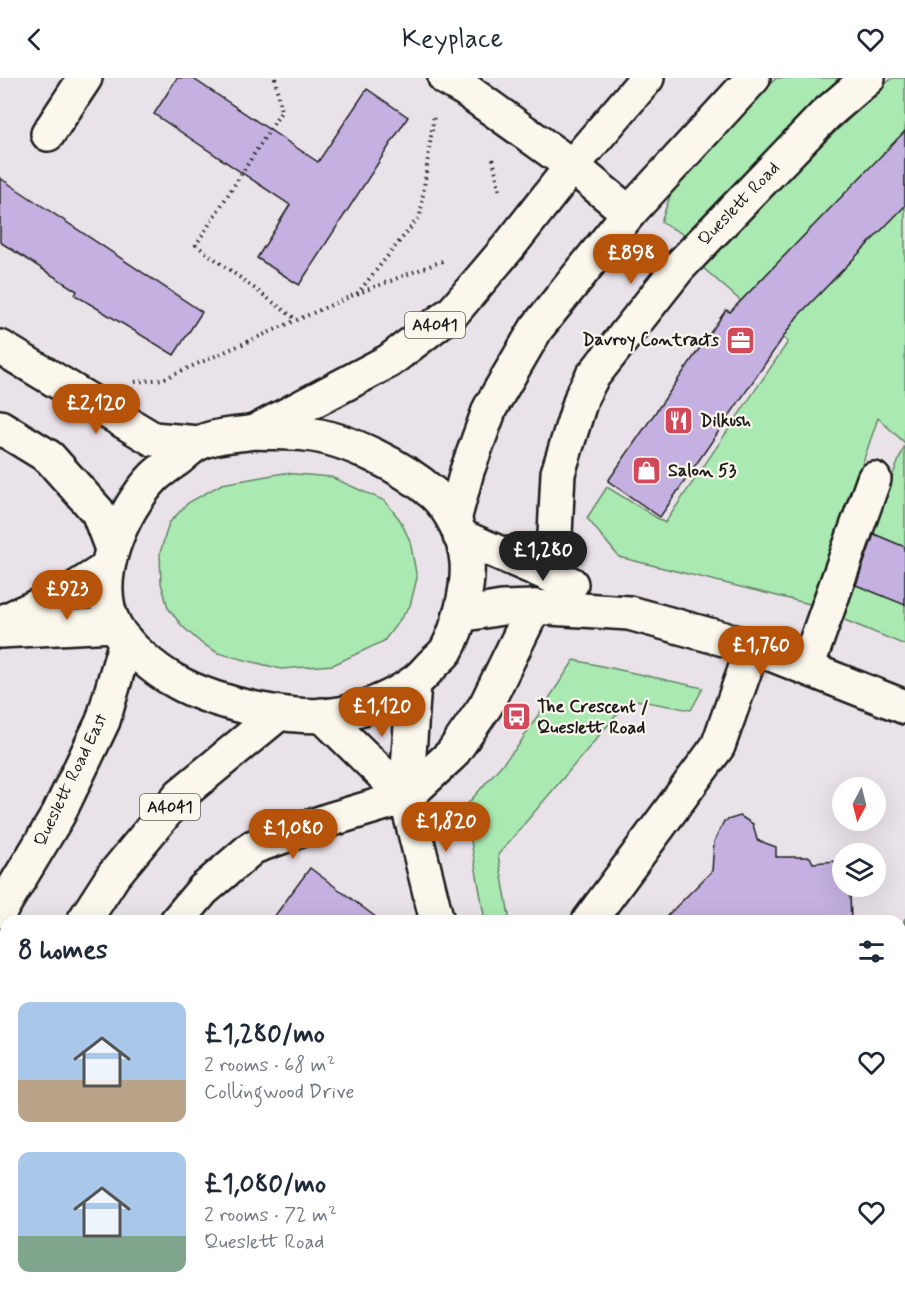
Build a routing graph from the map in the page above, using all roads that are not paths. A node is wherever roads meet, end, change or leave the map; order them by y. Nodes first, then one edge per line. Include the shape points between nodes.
1 (85, 78) edge
2 (646, 78) edge
3 (753, 78) edge
4 (868, 78) edge
5 (465, 82) edge
6 (48, 134) dead end
7 (572, 166) junction
8 (629, 213) junction
9 (0, 347) edge
10 (0, 427) edge
11 (255, 432) junction
12 (199, 443) junction
13 (874, 479) dead end
14 (457, 528) junction
15 (109, 559) junction
16 (553, 575) junction
17 (534, 607) junction
18 (629, 613) junction
19 (460, 615) junction
20 (0, 623) edge
21 (0, 631) edge
22 (120, 633) junction
23 (753, 647) junction
24 (807, 667) junction
25 (414, 683) junction
26 (905, 707) edge
27 (278, 714) junction
28 (322, 715) junction
29 (406, 797) junction
30 (0, 911) edge
31 (88, 915) edge
32 (182, 915) edge
33 (436, 915) edge
34 (593, 915) edge

1 - 6 main road
2 - 7 main road, A4041
3 - 8 main road
4 - 16 main road, Queslett Road via 825,116 678,267 592,377 582,396 558,473
5 - 7 main road
7 - 8 main road
7 - 11 main road, A4041 via 454,310 389,362
8 - 14 main road via 536,329 490,408 466,471
9 - 12 main road via 153,439
10 - 15 main road via 49,457 98,512
11 - 12 main road
11 - 14 main road via 307,434 368,454 410,476 435,496
12 - 15 main road via 154,477 128,513
13 - 24 main road
14 - 16 main road
14 - 19 main road via 467,561
15 - 20 main road via 73,590
15 - 22 main road via 107,601
16 - 18 main road
17 - 18 main road
17 - 19 main road
17 - 29 main road via 486,705 452,754
18 - 23 main road
19 - 25 main road via 445,652
21 - 22 main road
22 - 27 main road via 173,681 231,703
22 - 30 main road, Queslett Road East via 103,721 58,815
23 - 24 main road
23 - 34 main road via 718,746
24 - 26 main road
25 - 28 main road via 351,712
25 - 29 main road
27 - 28 main road
27 - 31 main road, A4041 via 180,795 113,876
28 - 29 main road
29 - 32 main road via 253,847 202,890
29 - 33 main road

